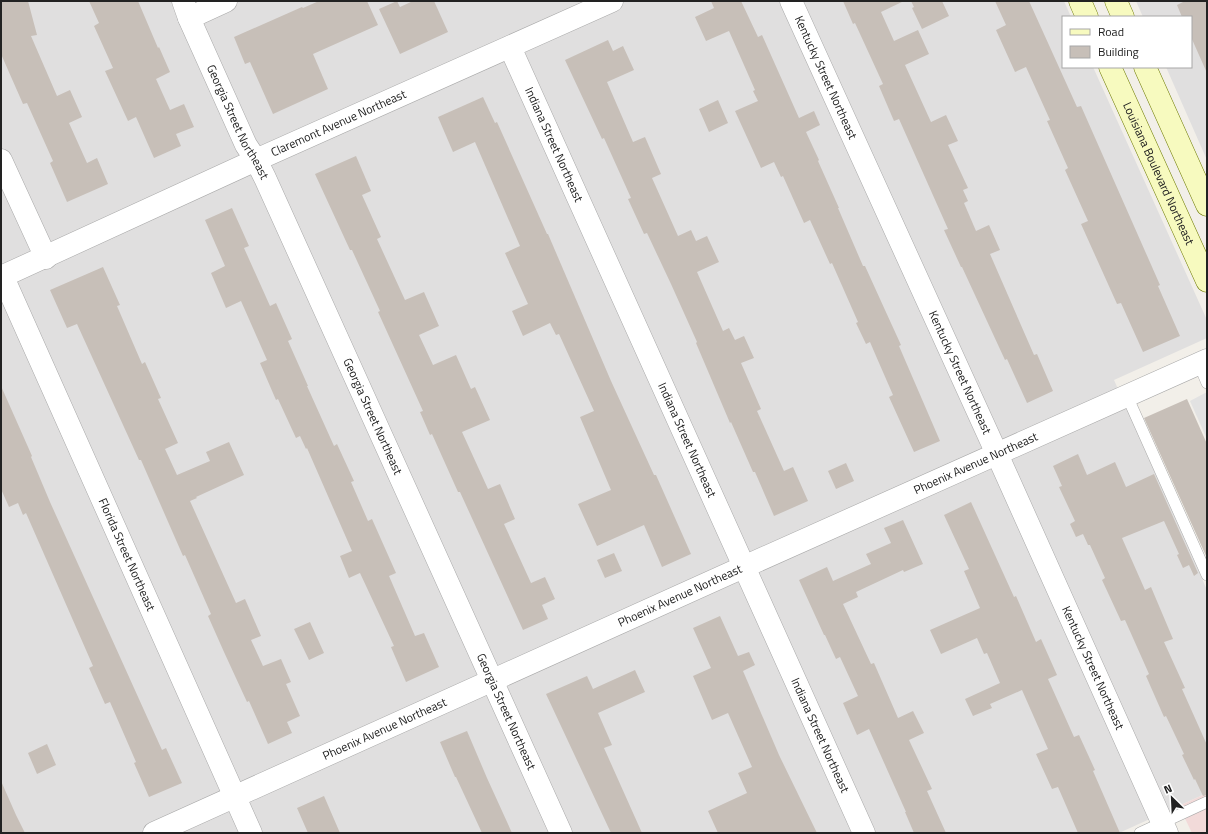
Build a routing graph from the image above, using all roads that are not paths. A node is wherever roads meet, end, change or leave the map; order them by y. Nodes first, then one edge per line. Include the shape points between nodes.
1 (226, 1) edge
2 (612, 1) edge
3 (791, 1) edge
4 (1080, 1) edge
5 (1116, 1) edge
6 (186, 9) edge
7 (1087, 16) edge
8 (1123, 16) edge
9 (510, 47) junction
10 (1110, 68) edge
11 (1145, 68) edge
12 (1, 160) edge
13 (256, 160) junction
14 (1207, 205) edge
15 (46, 258) junction
16 (2, 277) edge
17 (1207, 281) edge
18 (1204, 369) edge
19 (1127, 396) junction
20 (997, 454) junction
21 (744, 567) junction
22 (1207, 575) edge
23 (493, 680) junction
24 (235, 797) junction
25 (1207, 802) edge
26 (1165, 828) edge
27 (154, 833) edge
28 (251, 833) edge
29 (561, 833) edge
30 (864, 833) edge
31 (1140, 833) edge

1 - 6 street
2 - 9 street, Claremont Avenue Northeast
3 - 20 street, Kentucky Street Northeast
4 - 7 main road
5 - 8 main road
6 - 13 street, Georgia Street Northeast via 246,145
9 - 13 street, Claremont Avenue Northeast
9 - 21 street, Indiana Street Northeast
10 - 17 main road, Louisiana Boulevard Northeast
11 - 14 main road
12 - 15 street
13 - 15 street, Claremont Avenue Northeast
13 - 23 street, Georgia Street Northeast
15 - 16 street, Claremont Avenue Northeast
16 - 24 street, Florida Street Northeast
18 - 19 street, Phoenix Avenue Northeast
19 - 20 street, Phoenix Avenue Northeast
19 - 22 lane
20 - 21 street, Phoenix Avenue Northeast
20 - 26 street, Kentucky Street Northeast
21 - 23 street, Phoenix Avenue Northeast
21 - 30 street, Indiana Street Northeast
23 - 24 street, Phoenix Avenue Northeast
23 - 29 street, Georgia Street Northeast
24 - 27 street, Phoenix Avenue Northeast
24 - 28 street, Florida Street Northeast
25 - 26 lane
26 - 31 lane

